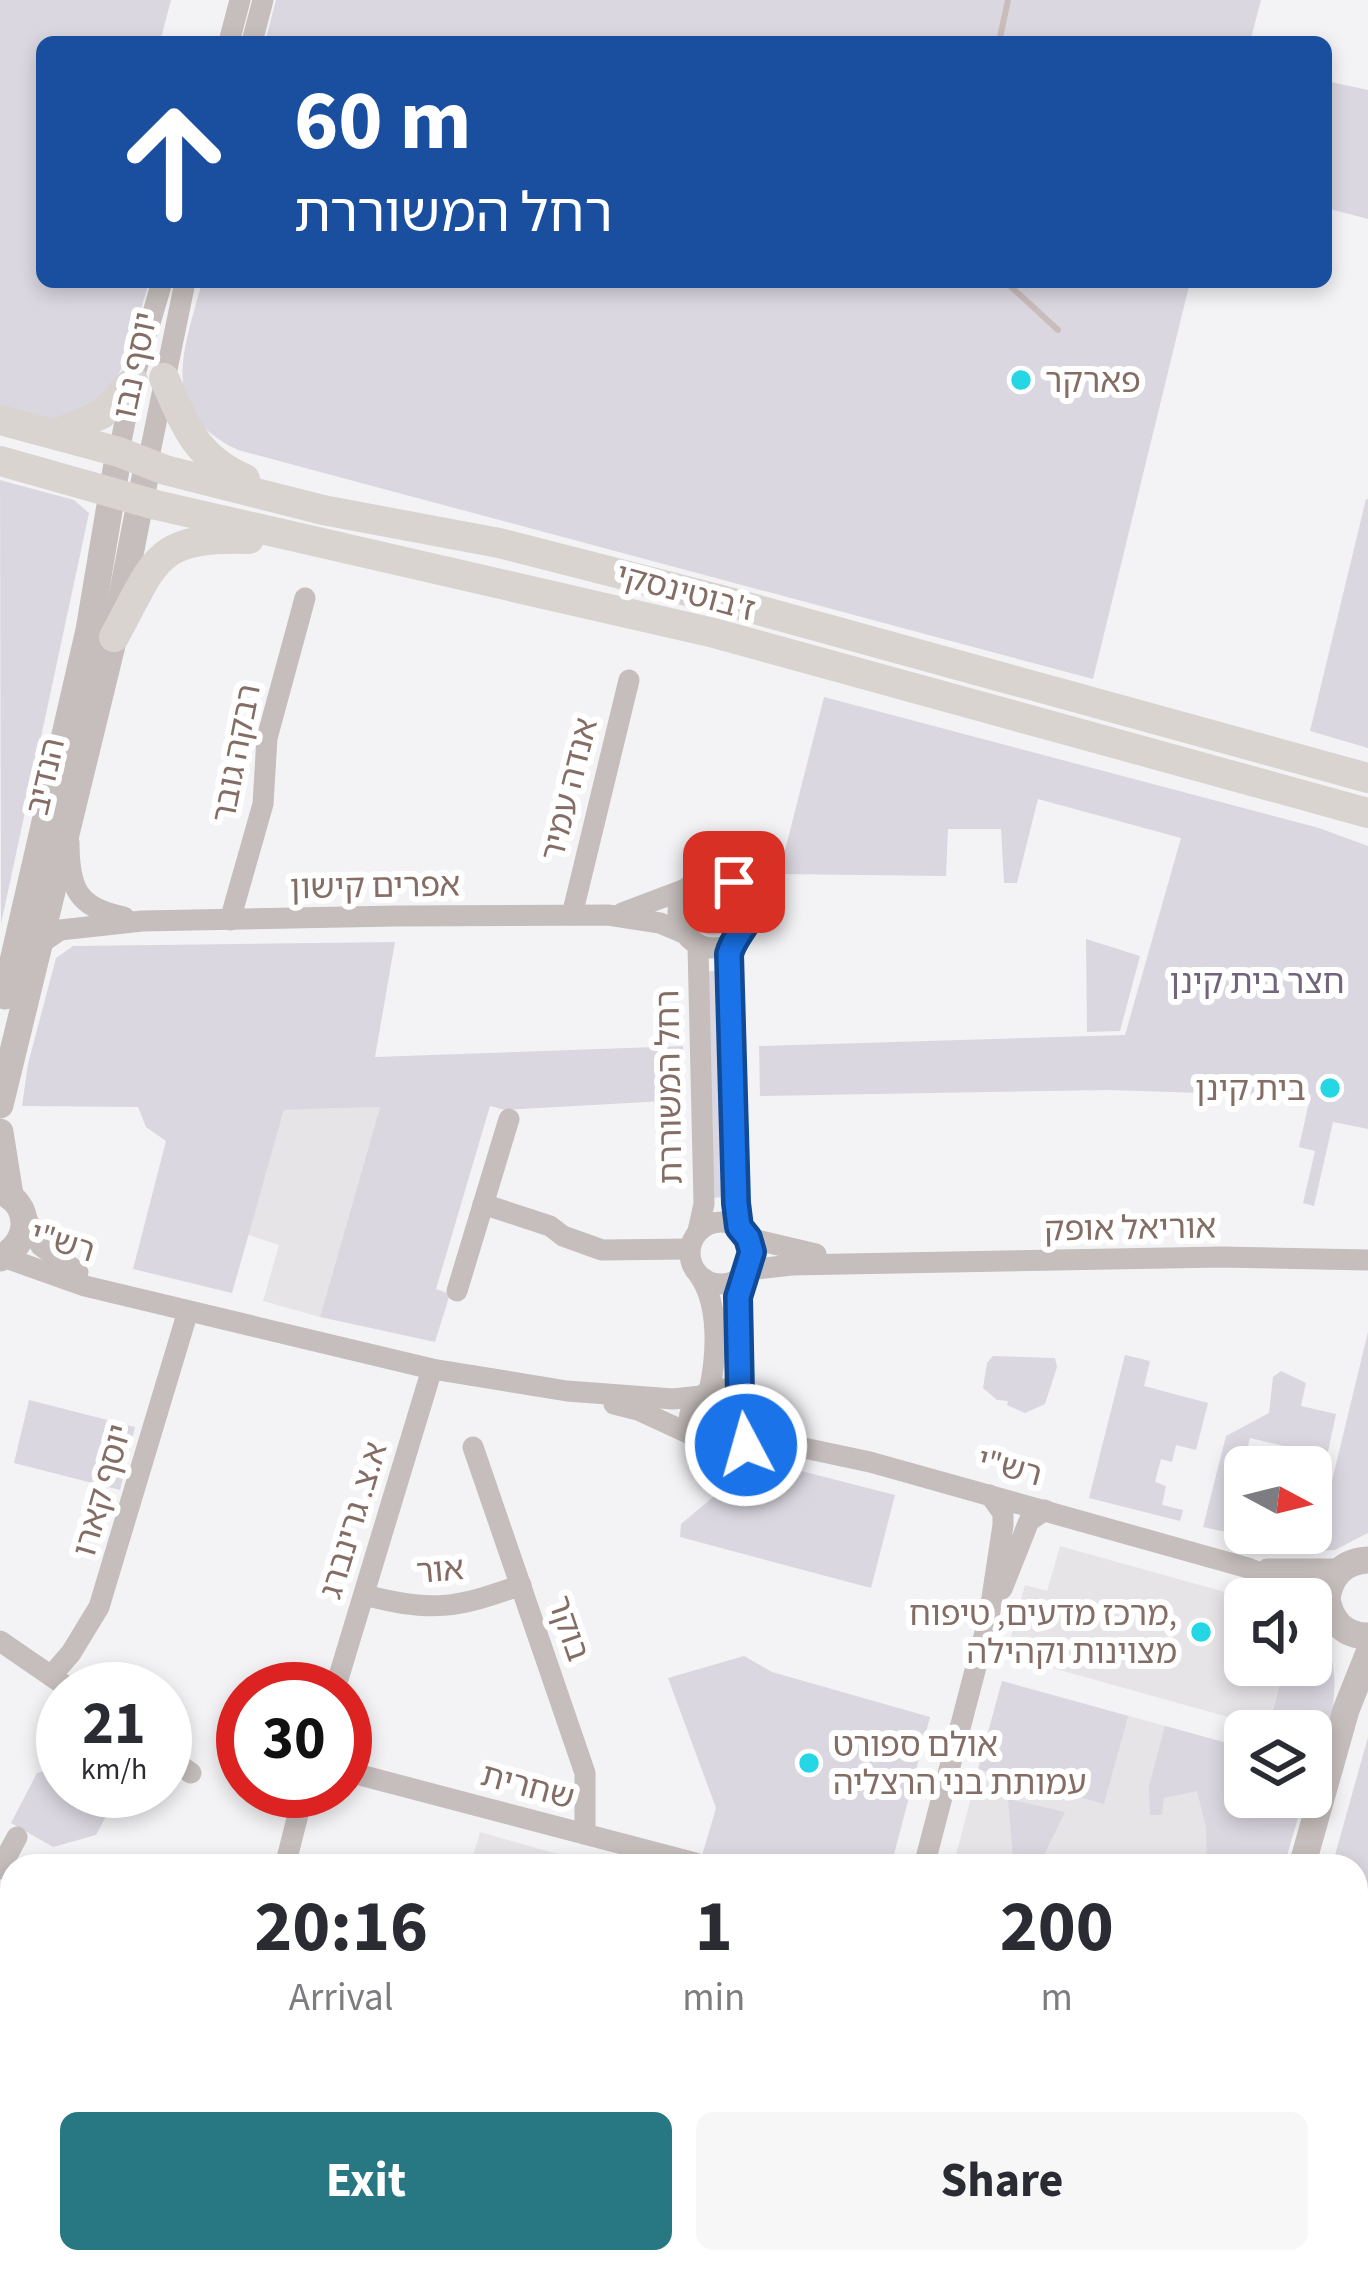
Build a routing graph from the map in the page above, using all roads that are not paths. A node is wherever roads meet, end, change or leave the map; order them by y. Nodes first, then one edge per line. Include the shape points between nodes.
1 (240, 0) edge
2 (263, 0) edge
3 (231, 36) edge
4 (254, 36) edge
5 (161, 288) edge
6 (183, 288) edge
7 (148, 380) junction
8 (0, 420) edge
9 (56, 434) junction
10 (133, 457) junction
11 (0, 461) edge
12 (126, 494) junction
13 (323, 510) junction
14 (313, 541) junction
15 (305, 598) dead end
16 (114, 637) junction
17 (629, 680) dead end
18 (1368, 778) edge
19 (1368, 813) edge
20 (69, 827) junction
21 (688, 887) junction
22 (572, 915) junction
23 (608, 916) junction
24 (230, 920) junction
25 (142, 921) junction
26 (690, 937) junction
27 (732, 943) junction
28 (38, 945) junction
29 (0, 1018) edge
30 (0, 1105) edge
31 (509, 1119) dead end
32 (0, 1132) edge
33 (11, 1200) edge
34 (483, 1204) junction
35 (743, 1232) junction
36 (694, 1240) junction
37 (2, 1257) edge
38 (1368, 1260) edge
39 (894, 1264) junction
40 (745, 1272) junction
41 (699, 1275) junction
42 (104, 1288) junction
43 (457, 1291) dead end
44 (188, 1311) junction
45 (431, 1370) junction
46 (567, 1390) junction
47 (705, 1393) junction
48 (740, 1394) junction
49 (690, 1434) junction
50 (752, 1437) junction
51 (473, 1447) dead end
52 (990, 1495) junction
53 (1045, 1510) junction
54 (1358, 1560) edge
55 (1248, 1568) junction
56 (521, 1586) junction
57 (364, 1595) junction
58 (989, 1617) junction
59 (1334, 1618) junction
60 (1368, 1636) edge
61 (0, 1641) edge
62 (1368, 1655) edge
63 (63, 1662) edge
64 (343, 1662) edge
65 (36, 1666) edge
66 (1346, 1710) junction
67 (372, 1778) edge
68 (297, 1818) edge
69 (585, 1834) junction
70 (17, 1837) dead end
71 (8, 1854) edge
72 (288, 1854) edge
73 (661, 1854) edge
74 (927, 1854) edge
75 (1305, 1854) edge

1 - 3 street
2 - 4 street
5 - 7 street, יוסף נבו
6 - 7 street, יוסף נבו
7 - 9 main road via 102,414
7 - 10 street, יוסף נבו
7 - 13 main road via 216,465
8 - 9 main road, ז'בוטינסקי
9 - 10 main road, ז'בוטינסקי
10 - 12 street, הנדיב
10 - 13 main road, ז'בוטינסקי
11 - 12 main road, ז'בוטינסקי
12 - 14 main road, ז'בוטינסקי
12 - 16 street, הנדיב
12 - 29 street, הנדיב
13 - 18 main road, ז'בוטינסקי via 499,543 718,599
14 - 16 main road via 187,541 154,564
14 - 19 main road, ז'בוטינסקי via 714,633
15 - 24 street, רבקה גובר
16 - 20 street, הנדיב
17 - 22 street, אנדה עמיר
20 - 25 street, אפרים קישון via 69,863 82,899 99,912
20 - 28 street, הנדיב
21 - 23 street, אפרים קישון
21 - 26 street via 679,913
21 - 27 street via 719,876 742,890 750,916
22 - 23 street, אפרים קישון
22 - 24 street, אפרים קישון
23 - 26 street, אפרים קישון via 652,921
24 - 25 street, אפרים קישון
25 - 28 street, אפרים קישון via 60,931
26 - 27 street via 716,947
26 - 36 street, רחל המשוררת via 698,946 704,1204
27 - 35 street, רחל המשוררת
28 - 30 street, הנדיב
31 - 34 street
32 - 33 street
33 - 37 street via 26,1224 20,1244
33 - 42 street, רש"י via 41,1246
34 - 36 street via 602,1250
34 - 43 street
35 - 36 street via 720,1222
35 - 39 street, אוריאל אופק via 792,1251
35 - 40 street via 752,1256
36 - 41 street
37 - 42 street, רש"י
38 - 39 street, אוריאל אופק
39 - 40 street, אוריאל אופק
40 - 41 street via 722,1284
40 - 48 street
41 - 47 street via 712,1296 713,1370
42 - 44 street, רש"י
44 - 45 street, רש"י
44 - 63 street, יוסף קארו via 106,1591
45 - 46 street, רש"י
45 - 57 street, א.צ. גרינברג
46 - 47 street, רש"י via 673,1399
46 - 49 street, רש"י via 638,1409
47 - 48 street
47 - 49 street via 689,1413
48 - 50 street via 754,1415
49 - 50 street via 703,1450 723,1456
50 - 52 street, רש"י
51 - 56 street, בוקר
52 - 53 street, רש"י
52 - 58 street via 1003,1513
53 - 55 street, רש"י
53 - 58 street via 1022,1533
54 - 55 street, רש"י via 1315,1572
54 - 59 street via 1328,1589
55 - 59 street, רש"י via 1286,1583
56 - 57 street, אור via 435,1608
56 - 69 street, בוקר via 585,1773
57 - 64 street, א.צ. גרינברג
58 - 74 street
59 - 60 street
59 - 66 street
61 - 65 street
62 - 66 street
66 - 75 street
67 - 69 street, שחרית
68 - 72 street
69 - 73 street, שחרית
70 - 71 street

